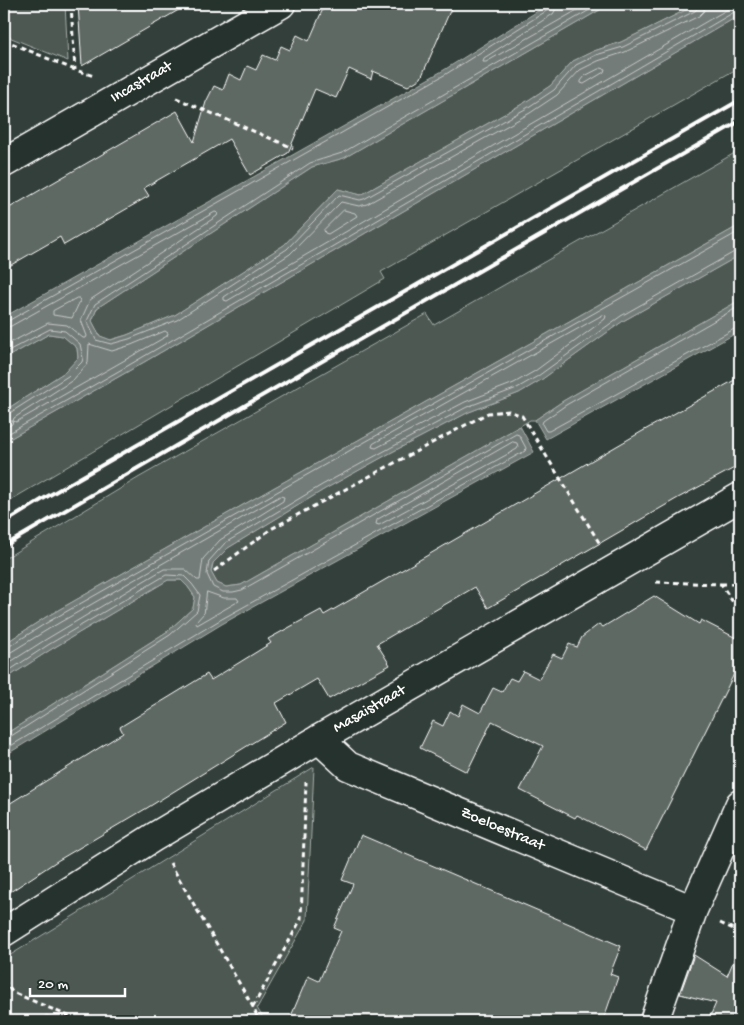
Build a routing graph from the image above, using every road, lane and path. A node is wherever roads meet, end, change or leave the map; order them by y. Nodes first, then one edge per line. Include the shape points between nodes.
1 (71, 4) edge
2 (281, 4) edge
3 (75, 70) dead end
4 (4, 163) edge
5 (740, 497) edge
6 (616, 570) junction
7 (214, 571) dead end
8 (721, 584) junction
9 (740, 584) edge
10 (740, 613) edge
11 (313, 743) junction
12 (740, 804) edge
13 (154, 837) junction
14 (692, 910) junction
15 (4, 932) edge
16 (4, 980) edge
17 (253, 1007) junction
18 (80, 1021) edge
19 (259, 1021) edge
20 (654, 1021) edge

1 - 3 path
2 - 4 street, Incastraat
5 - 6 street, Masaistraat
6 - 7 path via 522,416 510,411 488,414 271,529
6 - 8 path via 634,581
6 - 11 street, Masaistraat
8 - 9 path
8 - 10 path
11 - 13 street, Masaistraat
11 - 14 street, Zoeloestraat via 348,766
11 - 17 path via 301,919
12 - 14 street
13 - 15 street, Masaistraat
13 - 17 path
14 - 20 street
16 - 18 path via 12,992
17 - 19 path

